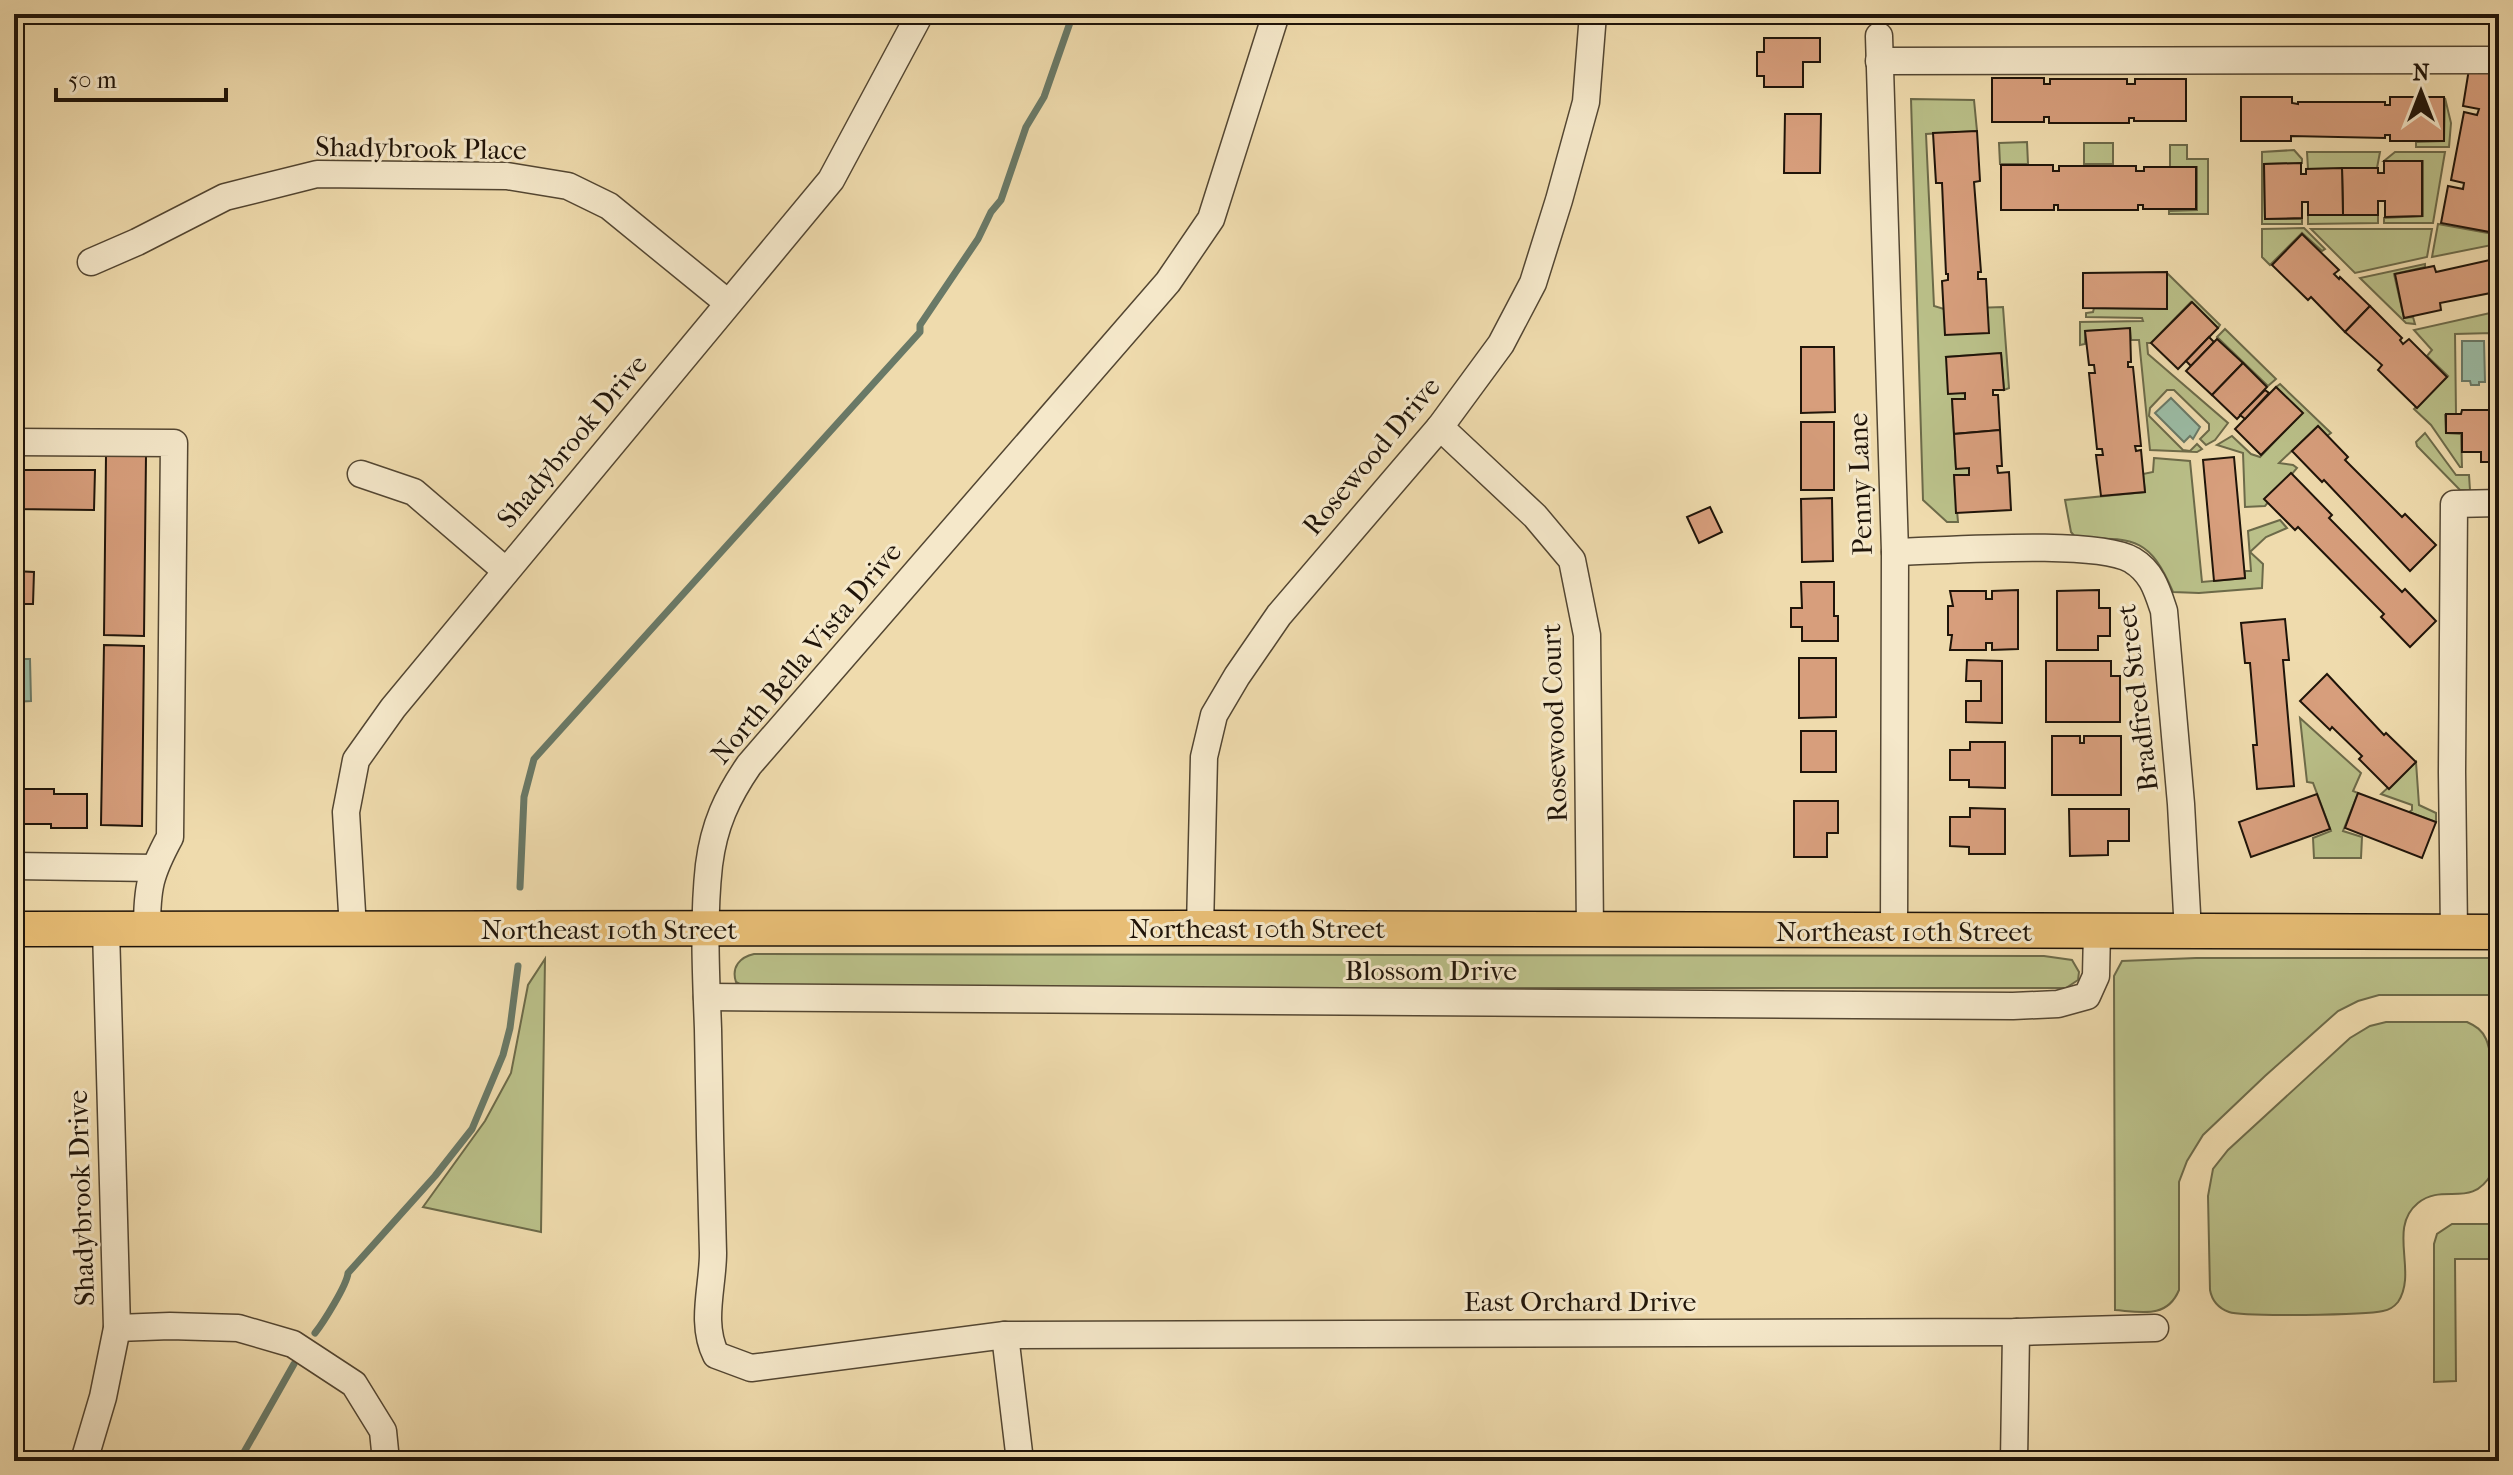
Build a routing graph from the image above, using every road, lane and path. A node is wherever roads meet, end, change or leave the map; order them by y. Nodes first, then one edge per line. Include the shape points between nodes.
1 (920, 14) edge
2 (1276, 14) edge
3 (1593, 14) edge
4 (2499, 60) edge
5 (91, 262) dead end
6 (728, 303) junction
7 (1440, 427) junction
8 (14, 442) edge
9 (361, 474) dead end
10 (2499, 503) edge
11 (1895, 552) junction
12 (506, 571) junction
13 (14, 866) edge
14 (154, 868) junction
15 (707, 928) junction
16 (1200, 928) junction
17 (14, 929) edge
18 (106, 929) junction
19 (147, 929) junction
20 (353, 929) junction
21 (1590, 930) junction
22 (1894, 931) junction
23 (2097, 931) junction
24 (2188, 932) junction
25 (2454, 932) junction
26 (2499, 932) edge
27 (707, 997) junction
28 (117, 1328) junction
29 (2155, 1328) dead end
30 (2016, 1332) junction
31 (1005, 1335) junction
32 (84, 1461) edge
33 (386, 1461) edge
34 (1020, 1461) edge
35 (2014, 1461) edge

1 - 6 street, Shadybrook Drive via 831,180
2 - 15 street, North Bella Vista Drive via 1211,219 1168,282 749,765 727,797 716,827
3 - 7 street, Rosewood Drive via 1586,102 1533,283 1501,344
4 - 11 street, Penny Lane via 1879,49
5 - 6 street, Shadybrook Place via 225,197 317,174 507,176 568,186 609,206
6 - 12 street, Shadybrook Drive
7 - 16 street, Rosewood Drive via 1279,615 1214,715 1204,757
7 - 21 street, Rosewood Court via 1535,516 1572,560 1587,635
8 - 14 street via 174,443 170,837
9 - 12 street via 414,492
10 - 25 street via 2454,504
11 - 22 street, Penny Lane
11 - 24 street, Bradfred Street via 2099,551 2121,555 2146,571 2164,611
12 - 20 street, Shadybrook Drive via 356,760 346,812
13 - 14 street
14 - 19 street via 147,892
15 - 16 main road, Northeast 10th Street
15 - 20 main road, Northeast 10th Street
15 - 27 street, North Bella Vista Drive
16 - 21 main road, Northeast 10th Street
17 - 18 main road, Northeast 10th Street
18 - 19 main road, Northeast 10th Street
18 - 28 street, Shadybrook Drive
19 - 20 main road, Northeast 10th Street
21 - 22 main road, Northeast 10th Street
22 - 23 main road, Northeast 10th Street
23 - 24 main road, Northeast 10th Street
23 - 27 street, Blossom Drive via 2096,976 2087,996 2058,1004
24 - 25 main road, Northeast 10th Street
25 - 26 main road, Northeast 10th Street
27 - 31 street, North Bella Vista Drive via 713,1260 707,1325 716,1355 751,1368
28 - 32 street, Shadybrook Drive
28 - 33 street via 238,1328 293,1344 354,1384 383,1431
29 - 30 street, East Orchard Drive
30 - 31 street, East Orchard Drive
30 - 35 street
31 - 34 street

